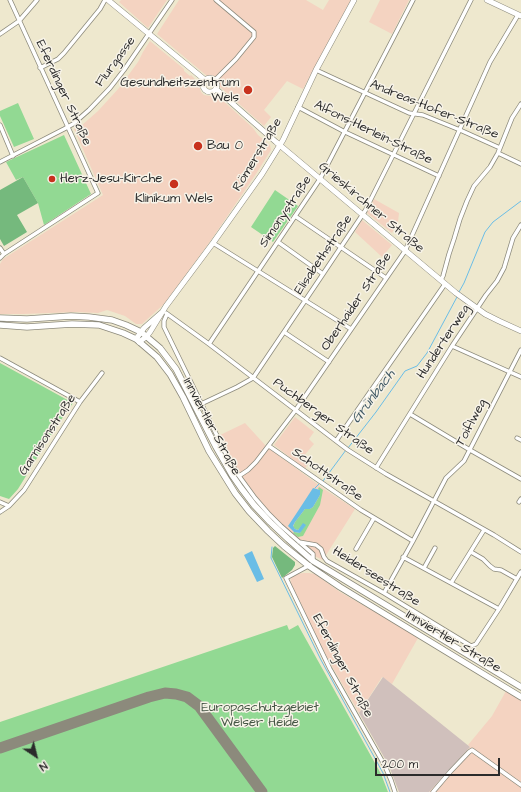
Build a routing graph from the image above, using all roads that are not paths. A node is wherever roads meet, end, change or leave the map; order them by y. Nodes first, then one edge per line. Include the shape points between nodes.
1 (10, 0) edge
2 (37, 0) edge
3 (105, 0) edge
4 (108, 0) edge
5 (172, 0) edge
6 (216, 0) edge
7 (354, 0) edge
8 (413, 0) edge
9 (471, 0) edge
10 (487, 0) edge
11 (519, 16) edge
12 (19, 21) junction
13 (0, 34) edge
14 (149, 34) junction
15 (40, 68) junction
16 (316, 70) junction
17 (205, 80) junction
18 (215, 80) junction
19 (216, 89) junction
20 (365, 93) junction
21 (521, 104) edge
22 (298, 107) junction
23 (415, 114) junction
24 (0, 125) edge
25 (67, 128) junction
26 (460, 130) junction
27 (345, 132) junction
28 (280, 145) junction
29 (500, 148) junction
30 (498, 153) junction
31 (394, 155) junction
32 (13, 156) junction
33 (0, 162) edge
34 (521, 164) edge
35 (439, 176) junction
36 (320, 179) junction
37 (363, 215) junction
38 (295, 216) junction
39 (521, 225) edge
40 (278, 242) junction
41 (213, 243) junction
42 (341, 247) junction
43 (0, 248) edge
44 (405, 250) junction
45 (4, 254) junction
46 (0, 258) edge
47 (258, 271) junction
48 (323, 274) junction
49 (386, 278) junction
50 (443, 282) junction
51 (304, 301) junction
52 (478, 309) junction
53 (165, 313) junction
54 (0, 318) edge
55 (0, 325) edge
56 (351, 329) junction
57 (521, 331) edge
58 (141, 332) junction
59 (284, 332) junction
60 (146, 337) junction
61 (138, 340) junction
62 (209, 344) junction
63 (452, 346) junction
64 (521, 350) edge
65 (0, 358) edge
66 (329, 362) junction
67 (102, 373) dead end
68 (510, 373) junction
69 (521, 377) edge
70 (253, 378) junction
71 (80, 402) junction
72 (201, 404) junction
73 (296, 411) junction
74 (410, 414) junction
75 (517, 438) dead end
76 (521, 440) edge
77 (336, 441) junction
78 (268, 446) junction
79 (470, 450) junction
80 (376, 468) junction
81 (239, 476) junction
82 (521, 479) edge
83 (434, 501) junction
84 (0, 502) edge
85 (9, 506) junction
86 (0, 512) edge
87 (374, 518) junction
88 (484, 530) junction
89 (297, 540) junction
90 (413, 541) junction
91 (434, 548) dead end
92 (356, 549) dead end
93 (471, 552) junction
94 (521, 552) edge
95 (403, 557) junction
96 (313, 561) junction
97 (309, 566) junction
98 (424, 568) junction
99 (521, 572) edge
100 (517, 579) junction
101 (451, 584) junction
102 (384, 593) junction
103 (498, 609) junction
104 (521, 688) edge
105 (521, 697) edge
106 (521, 785) edge
107 (395, 792) edge
108 (433, 792) edge

1 - 12 street, Eferdinger Straße
2 - 12 street
3 - 15 street via 64,53
4 - 14 main road
5 - 14 street, Flurgasse
6 - 18 street via 254,32 254,37
7 - 16 main road, Römerstraße
8 - 20 street, Simonystraße
9 - 23 street, Elisabethstraße
10 - 11 main road
11 - 26 street, Oberhaider Straße via 490,62
12 - 13 street
12 - 15 street, Eferdinger Straße
14 - 17 main road
14 - 25 street, Flurgasse via 100,100
15 - 25 street, Eferdinger Straße
16 - 20 street, Andreas-Hofer-Straße
16 - 22 main road, Römerstraße
17 - 18 main road
17 - 19 main road via 205,90 212,92
18 - 19 main road
19 - 28 main road, Grieskirchner Straße
20 - 23 street, Andreas-Hofer-Straße
20 - 27 street, Simonystraße
21 - 29 street via 512,118
22 - 27 street, Alfons-Herlein-Straße
22 - 28 main road, Römerstraße
23 - 26 street, Andreas-Hofer-Straße
23 - 31 street, Elisabethstraße
24 - 32 street
25 - 32 street, Flurgasse
25 - 45 street, Eferdinger Straße via 98,193
26 - 29 street, Andreas-Hofer-Straße
26 - 35 street, Oberhaider Straße
27 - 31 street, Alfons-Herlein-Straße
27 - 36 street, Simonystraße
28 - 36 main road, Grieskirchner Straße
28 - 41 main road, Römerstraße
29 - 30 street
30 - 34 street
30 - 50 street via 474,186 467,201 448,254
31 - 35 street, Alfons-Herlein-Straße
31 - 37 street, Elisabethstraße
32 - 33 street, Flurgasse
35 - 44 street, Oberhaider Straße
36 - 37 main road, Grieskirchner Straße
36 - 38 street, Simonystraße
37 - 42 street, Elisabethstraße
37 - 44 main road, Grieskirchner Straße
38 - 40 street, Simonystraße
38 - 42 street
39 - 52 street, Hunderterweg via 513,238 504,268
40 - 47 street, Simonystraße
40 - 48 street
41 - 47 street
41 - 53 main road, Römerstraße via 179,288
42 - 48 street, Elisabethstraße
42 - 49 street
43 - 45 street
44 - 49 street, Oberhaider Straße
44 - 50 main road, Grieskirchner Straße
45 - 46 street
47 - 51 street
47 - 62 street, Simonystraße
48 - 51 street, Elisabethstraße
49 - 56 street, Oberhaider Straße
50 - 52 main road, Grieskirchner Straße
50 - 77 street
51 - 56 street
51 - 59 street, Elisabethstraße
52 - 57 main road, Grieskirchner Straße
52 - 63 street, Hunderterweg
53 - 58 main road, Römerstraße via 153,319
53 - 60 main road, Römerstraße
53 - 62 street, Puchberger Straße
53 - 72 street via 164,327
54 - 58 main road, Innviertler Straße via 89,317 112,320
55 - 61 main road, Innviertler Straße via 99,325 123,332
56 - 66 street, Oberhaider Straße
58 - 60 main road, Innviertler Straße
58 - 61 main road, Römerstraße
59 - 66 street
59 - 70 street, Elisabethstraße
60 - 61 main road, Römerstraße
60 - 96 main road, Innviertler Straße via 160,348 176,369 216,448 241,488 270,522
61 - 97 main road, Innviertler Straße via 157,357 170,374 209,451 235,493 268,531
62 - 70 street, Puchberger Straße
63 - 68 street
63 - 74 street, Hunderterweg
64 - 68 street, Toiflweg
65 - 71 street
66 - 73 street, Oberhaider Straße
67 - 71 street, Garnisonstraße
68 - 69 street
68 - 79 street, Toiflweg
70 - 72 street, Elisabethstraße
70 - 73 street, Puchberger Straße
71 - 85 street, Garnisonstraße via 24,490
72 - 81 street
73 - 77 street, Puchberger Straße
73 - 78 street, Oberhaider Straße
74 - 79 street
74 - 80 street, Hunderterweg
75 - 76 street
77 - 80 street, Puchberger Straße
78 - 81 street, Oberhaider Straße via 256,462
78 - 87 street, Schottstraße
79 - 82 street
79 - 83 street, Toiflweg via 464,461 446,478
80 - 83 street, Puchberger Straße
81 - 89 street via 268,513
83 - 88 street, Puchberger Straße
83 - 90 street, Toiflweg
84 - 85 street
85 - 86 street, Garnisonstraße
87 - 90 street, Schottstraße
87 - 92 street
88 - 93 street
88 - 94 street, Puchberger Straße
89 - 96 street, Heiderseestraße via 313,554
89 - 102 street, Heiderseestraße via 316,545 327,561
90 - 95 street, Toiflweg
91 - 98 street
93 - 100 street via 494,569
93 - 101 street
95 - 98 street
95 - 102 street, Toiflweg
96 - 97 street, Eferdinger Straße
96 - 104 main road, Innviertler Straße
97 - 105 main road, Innviertler Straße
97 - 107 street, Eferdinger Straße via 286,578 330,669 385,766
98 - 101 street
99 - 100 street
100 - 103 street
101 - 103 street
102 - 103 street, Heiderseestraße via 471,646 476,644
106 - 108 street via 472,750

